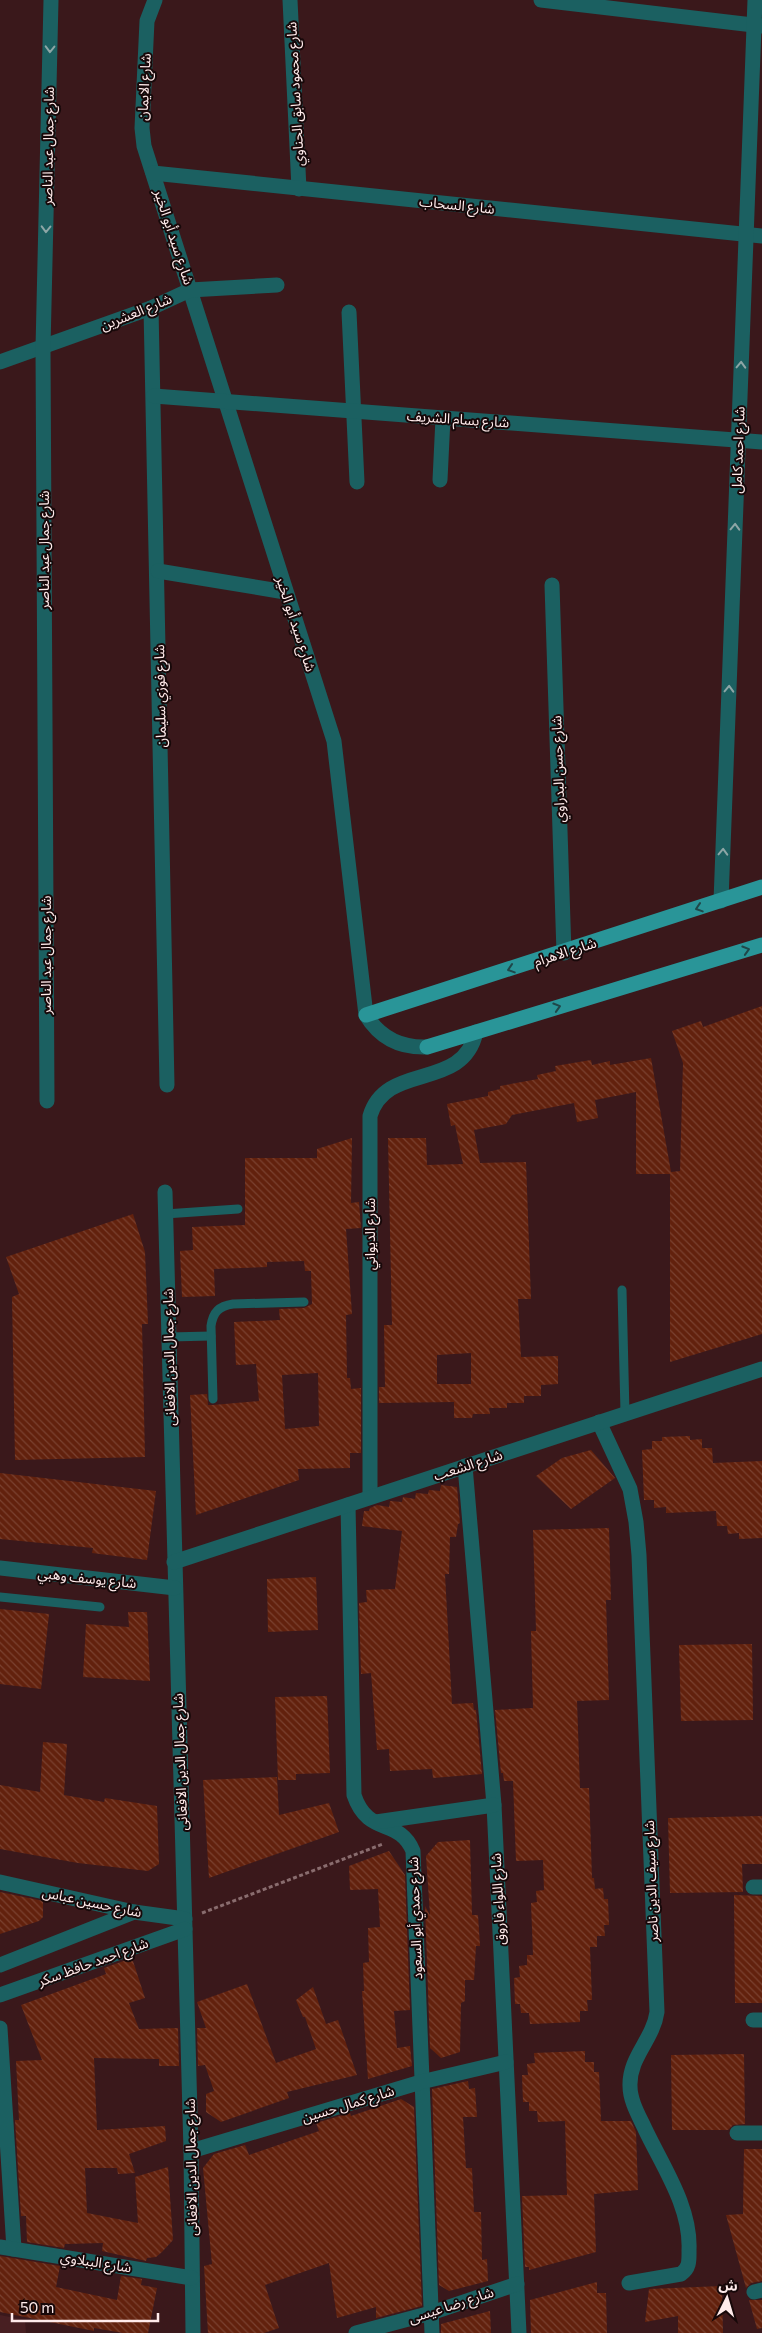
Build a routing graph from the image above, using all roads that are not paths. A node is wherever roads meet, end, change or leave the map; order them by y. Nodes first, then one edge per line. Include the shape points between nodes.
1 (51, 0) edge
2 (154, 0) edge
3 (290, 0) edge
4 (541, 0) edge
5 (755, 0) edge
6 (758, 25) edge
7 (153, 173) junction
8 (299, 189) junction
9 (745, 234) junction
10 (762, 236) edge
11 (277, 285) dead end
12 (190, 290) junction
13 (151, 308) junction
14 (349, 312) dead end
15 (43, 348) junction
16 (0, 362) edge
17 (154, 396) junction
18 (226, 402) junction
19 (354, 411) junction
20 (443, 418) junction
21 (738, 440) junction
22 (762, 442) edge
23 (440, 480) dead end
24 (357, 482) dead end
25 (158, 570) junction
26 (552, 586) dead end
27 (285, 592) junction
28 (762, 887) edge
29 (721, 900) junction
30 (762, 945) edge
31 (564, 953) junction
32 (366, 1015) junction
33 (476, 1032) junction
34 (427, 1048) joint
35 (168, 1085) dead end
36 (47, 1101) dead end
37 (165, 1192) dead end
38 (238, 1208) dead end
39 (165, 1214) junction
40 (622, 1290) dead end
41 (304, 1302) dead end
42 (211, 1336) junction
43 (169, 1337) junction
44 (762, 1369) edge
45 (213, 1399) dead end
46 (625, 1413) junction
47 (599, 1422) junction
48 (464, 1466) junction
49 (370, 1497) junction
50 (348, 1505) junction
51 (174, 1562) junction
52 (0, 1568) edge
53 (175, 1588) junction
54 (0, 1596) edge
55 (100, 1607) dead end
56 (494, 1805) junction
57 (372, 1822) junction
58 (0, 1882) edge
59 (134, 1912) junction
60 (185, 1924) junction
61 (0, 1965) edge
62 (0, 1995) edge
63 (0, 2028) edge
64 (506, 2062) junction
65 (421, 2082) junction
66 (737, 2133) dead end
67 (762, 2134) edge
68 (192, 2151) junction
69 (7, 2248) edge
70 (192, 2278) junction
71 (629, 2283) dead end
72 (517, 2284) junction
73 (431, 2313) junction
74 (193, 2333) edge
75 (356, 2333) edge
76 (432, 2333) edge
77 (519, 2333) edge

1 -> 15 street, شارع جمال عبد الناصر
2 - 7 street, شارع الايمان via 147,21 142,128
3 - 8 street, شارع محمود سابق الحناوي
4 - 6 street
5 - 6 street, شارع احمد كامل
6 - 9 street, شارع احمد كامل
7 - 8 street, شارع السحاب
7 - 12 street, شارع سيد أبو الخير
8 - 9 street, شارع السحاب
9 - 10 street, شارع السحاب
21 -> 9 street, شارع احمد كامل
11 - 12 street, شارع العشرين
12 - 13 street, شارع العشرين
12 - 18 street, شارع سيد أبو الخير
13 - 15 street, شارع العشرين
13 - 17 street, شارع فوزي سليمان
14 - 19 street
15 - 16 street, شارع العشرين
15 - 36 street, شارع جمال عبد الناصر
17 - 18 street, شارع بسام الشريف
17 - 25 street, شارع فوزي سليمان
18 - 19 street, شارع بسام الشريف
18 - 27 street, شارع سيد أبو الخير
19 - 20 street, شارع بسام الشريف
19 - 24 street
20 - 21 street, شارع بسام الشريف
20 - 23 street
21 - 22 street, شارع بسام الشريف
29 -> 21 street, شارع احمد كامل
25 - 27 street
25 - 35 street, شارع فوزي سليمان
26 - 31 street, شارع حسن البدراوي
27 - 32 street, شارع سيد أبو الخير via 334,741
28 - 29 main road, شارع الاهرام
29 -> 31 main road, شارع الاهرام
33 -> 30 main road
31 -> 32 main road, شارع الاهرام
32 - 34 street via 377,1030 394,1042
33 - 34 main road
33 - 49 street, شارع الديواني via 474,1043 459,1062 443,1071 391,1087 378,1100 370,1116
37 - 39 street, شارع جمال الدين الافغانى
38 - 39 lane
39 - 43 street, شارع جمال الدين الافغانى
40 - 46 lane
41 - 42 lane via 224,1305 212,1318
42 - 43 lane
42 - 45 lane
43 - 51 street, شارع جمال الدين الافغانى
44 - 46 street, شارع الشعب
46 - 47 street, شارع الشعب
47 - 48 street, شارع الشعب
47 - 71 street, شارع سيف الدين ناصر via 630,1489 639,1555 656,2012 650,2036 632,2066 630,2088 636,2112 675,2188 690,2240 689,2264 681,2274
48 - 49 street, شارع الشعب
48 - 56 street, شارع اللواء فاروق
49 - 50 street, شارع الشعب
50 - 51 street, شارع الشعب
50 - 57 street via 354,1796 364,1815
51 - 53 street, شارع جمال الدين الافغانى
52 - 53 street, شارع يوسف وهبي
53 - 60 street, شارع جمال الدين الافغانى
54 - 55 lane
56 - 57 street
56 - 64 street, شارع اللواء فاروق
57 - 65 street, شارع حمدي أبو السعود via 392,1828 404,1836 413,1851
58 - 59 street, شارع حسين عباس
59 - 60 street, شارع حسين عباس
59 - 61 street
60 - 62 street, شارع احمد حافظ سكر
60 - 68 street, شارع جمال الدين الافغانى
63 - 69 street
64 - 65 street, شارع كمال حسين
64 - 72 street, شارع اللواء فاروق
65 - 68 street, شارع كمال حسين
65 - 73 street, شارع حمدي أبو السعود
66 - 67 street
68 - 70 street, شارع جمال الدين الافغانى
69 - 70 street, شارع الببلاوي
70 - 74 street, شارع جمال الدين الافغانى
72 - 73 street, شارع رضا عيسى
72 - 77 street, شارع اللواء فاروق
73 - 75 street, شارع رضا عيسى
73 - 76 street, شارع حمدي أبو السعود

